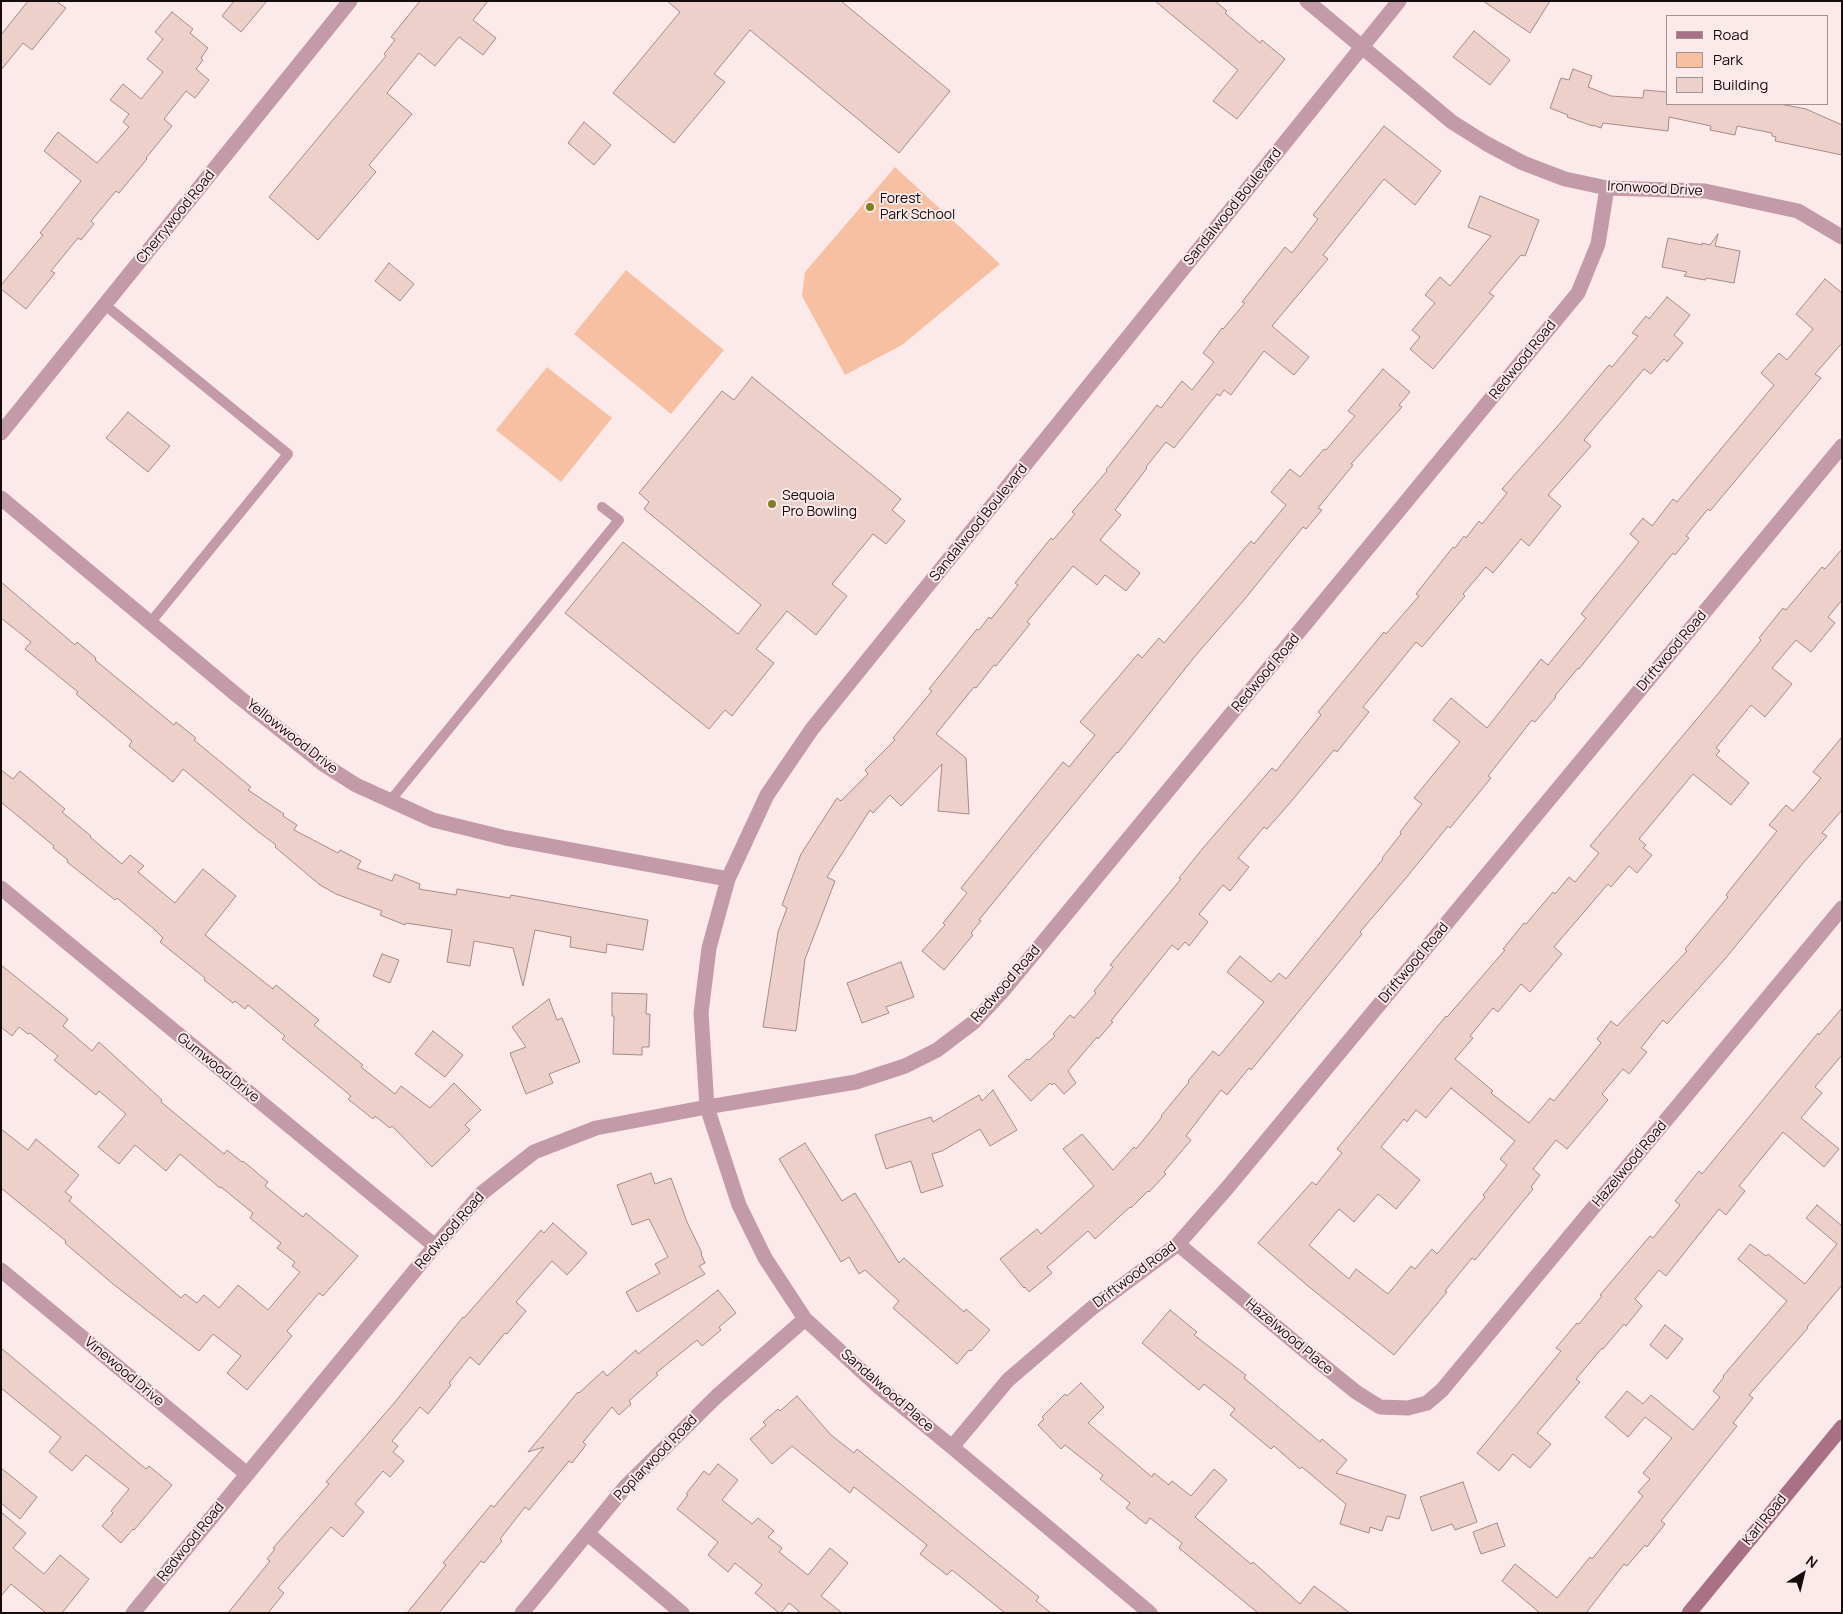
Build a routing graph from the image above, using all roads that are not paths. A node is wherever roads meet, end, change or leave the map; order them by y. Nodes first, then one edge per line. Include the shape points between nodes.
1 (350, 1) edge
2 (1307, 1) edge
3 (1399, 1) edge
4 (1362, 47) junction
5 (1607, 188) junction
6 (1842, 237) edge
7 (105, 305) junction
8 (1, 433) edge
9 (1842, 446) edge
10 (1, 498) edge
11 (602, 507) dead end
12 (150, 623) junction
13 (390, 801) junction
14 (728, 879) junction
15 (1, 888) edge
16 (1842, 908) edge
17 (707, 1107) junction
18 (1178, 1244) junction
19 (436, 1246) junction
20 (1, 1270) edge
21 (805, 1319) junction
22 (1408, 1408) joint
23 (1842, 1427) edge
24 (952, 1447) junction
25 (247, 1474) junction
26 (588, 1534) junction
27 (133, 1613) edge
28 (522, 1613) edge
29 (682, 1613) edge
30 (1150, 1613) edge
31 (1689, 1613) edge

1 - 7 street, Cherrywood Road
2 - 4 street, Ironwood Drive
3 - 4 street, Sandalwood Boulevard
4 - 5 street, Ironwood Drive via 1452,122 1487,144 1564,179
4 - 14 street, Sandalwood Boulevard via 812,729 767,795
5 - 6 street, Ironwood Drive via 1705,191 1798,211
5 - 17 street, Redwood Road via 1598,244 1578,293 1008,985 974,1022 929,1054 905,1066 856,1082
7 - 8 street, Cherrywood Road
7 - 12 lane via 288,454
9 - 18 street, Driftwood Road
10 - 12 street, Yellowwood Drive
11 - 13 lane via 619,520
12 - 13 street, Yellowwood Drive via 323,764
13 - 14 street, Yellowwood Drive via 433,820 506,838
14 - 17 street, Sandalwood Boulevard via 709,948 701,1013
15 - 19 street, Gumwood Drive
16 - 22 street, Hazelwood Road via 1442,1390 1427,1403
17 - 19 street, Redwood Road via 596,1128 534,1152 482,1193
17 - 21 street, Sandalwood Place via 739,1205 766,1258
18 - 22 street, Hazelwood Place via 1356,1392 1380,1407
18 - 24 street, Driftwood Road via 1092,1308 1008,1380
19 - 25 street, Redwood Road
20 - 25 street, Vinewood Drive
21 - 24 street, Sandalwood Place via 880,1388
21 - 26 street, Poplarwood Road via 710,1403 626,1486
23 - 31 main road, Karl Road
24 - 30 street, Sandalwood Place
25 - 27 street, Redwood Road
26 - 28 street, Poplarwood Road
26 - 29 street

